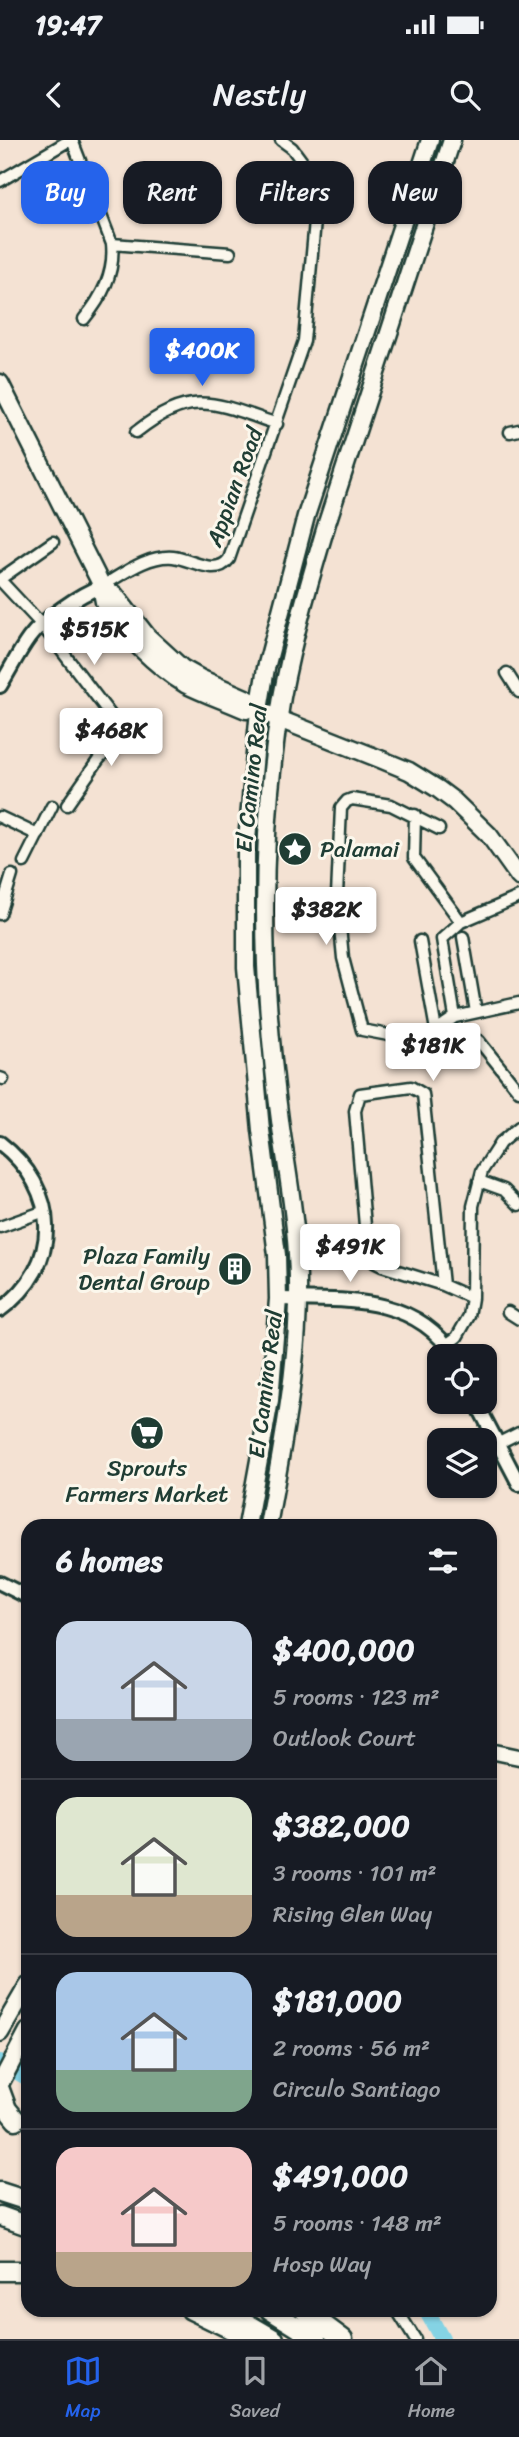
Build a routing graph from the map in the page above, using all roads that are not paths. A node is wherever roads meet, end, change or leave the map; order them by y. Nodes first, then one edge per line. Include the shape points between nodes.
1 (71, 140) edge
2 (281, 140) edge
3 (430, 140) edge
4 (452, 140) edge
5 (0, 181) edge
6 (112, 244) junction
7 (230, 253) dead end
8 (84, 318) dead end
9 (0, 383) edge
10 (277, 424) junction
11 (136, 432) dead end
12 (53, 542) dead end
13 (0, 580) edge
14 (102, 586) junction
15 (42, 625) junction
16 (507, 673) dead end
17 (0, 686) edge
18 (519, 692) edge
19 (259, 710) junction
20 (279, 719) junction
21 (67, 805) dead end
22 (52, 806) dead end
23 (415, 815) junction
24 (0, 817) edge
25 (439, 829) dead end
26 (38, 835) junction
27 (24, 862) dead end
28 (12, 875) dead end
29 (519, 877) edge
30 (519, 897) edge
31 (0, 914) edge
32 (461, 922) junction
33 (463, 937) dead end
34 (419, 941) dead end
35 (519, 1003) edge
36 (476, 1012) junction
37 (455, 1017) junction
38 (436, 1030) junction
39 (479, 1041) dead end
40 (519, 1091) edge
41 (519, 1127) edge
42 (0, 1143) edge
43 (479, 1181) junction
44 (519, 1205) edge
45 (45, 1211) junction
46 (0, 1227) edge
47 (443, 1285) junction
48 (472, 1298) junction
49 (278, 1299) junction
50 (298, 1299) junction
51 (0, 1310) edge
52 (508, 1311) dead end
53 (519, 1319) edge
54 (444, 1344) edge
55 (453, 1344) edge
56 (519, 1433) edge
57 (497, 1444) joint
58 (519, 1484) edge
59 (248, 1519) edge
60 (269, 1519) edge
61 (0, 1583) edge
62 (21, 1594) edge
63 (497, 1752) edge
64 (519, 1757) edge
65 (21, 1993) edge
66 (7, 2009) edge
67 (0, 2033) edge
68 (21, 2048) edge
69 (0, 2084) edge
70 (0, 2090) edge
71 (0, 2111) edge
72 (21, 2123) edge
73 (21, 2123) edge
74 (0, 2192) edge
75 (21, 2199) edge
76 (0, 2217) edge
77 (21, 2224) edge
78 (0, 2271) edge
79 (21, 2271) edge
80 (205, 2317) edge
81 (236, 2317) edge
82 (281, 2317) edge
83 (313, 2317) edge
84 (401, 2317) edge
85 (251, 2339) edge
86 (274, 2339) edge
87 (316, 2339) edge
88 (343, 2339) edge
89 (415, 2339) edge

1 - 5 street
1 - 6 street
2 - 10 street, Appian Road via 309,171 317,209 304,341
3 - 19 main road, El Camino Real via 306,516
4 - 20 main road, El Camino Real via 309,583
6 - 7 street
6 - 8 street via 109,279
9 - 14 main road
10 - 11 street via 214,403 185,404 160,414
10 - 14 street, Appian Road via 225,565 212,568 167,557 139,565
12 - 13 street
13 - 15 street
14 - 15 street
14 - 19 main road via 104,602 118,622 174,677 247,711
15 - 17 street
15 - 21 street via 123,733
16 - 18 street
19 - 20 main road
19 - 49 main road, El Camino Real via 246,851 246,967
20 - 29 main road via 409,771 438,789 489,835
20 - 50 main road, El Camino Real via 266,853 266,966 298,1254
22 - 26 street
23 - 25 street
23 - 32 street via 414,858
23 - 38 street via 391,804 352,799 341,808 337,895 343,958 362,1030 420,1041
24 - 26 street
26 - 27 street
28 - 31 street
30 - 32 street
32 - 37 street via 442,939
33 - 36 street
34 - 38 street
35 - 36 street
36 - 37 street
37 - 38 street
39 - 40 street
41 - 43 street via 500,1143
42 - 45 street via 34,1179
43 - 44 street via 504,1190
43 - 48 street via 473,1206
45 - 46 street
45 - 51 street via 45,1243 39,1265 22,1293
47 - 47 street via 423,1094 411,1087 360,1094 355,1111 367,1250 382,1266
47 - 48 street
48 - 55 street via 469,1316
49 - 50 street
49 - 59 main road, El Camino Real via 270,1400
50 - 54 street via 383,1305 415,1319
50 - 60 main road, El Camino Real via 290,1403
52 - 53 street
56 - 57 street
57 - 58 street
61 - 62 street
63 - 64 main road
65 - 66 main road
66 - 67 main road
68 - 69 main road
70 - 72 highway via 7,2109
71 - 73 highway
74 - 75 highway
76 - 77 highway
78 - 79 highway
80 - 85 highway
81 - 86 highway
82 - 87 highway
83 - 88 highway
84 - 89 street

